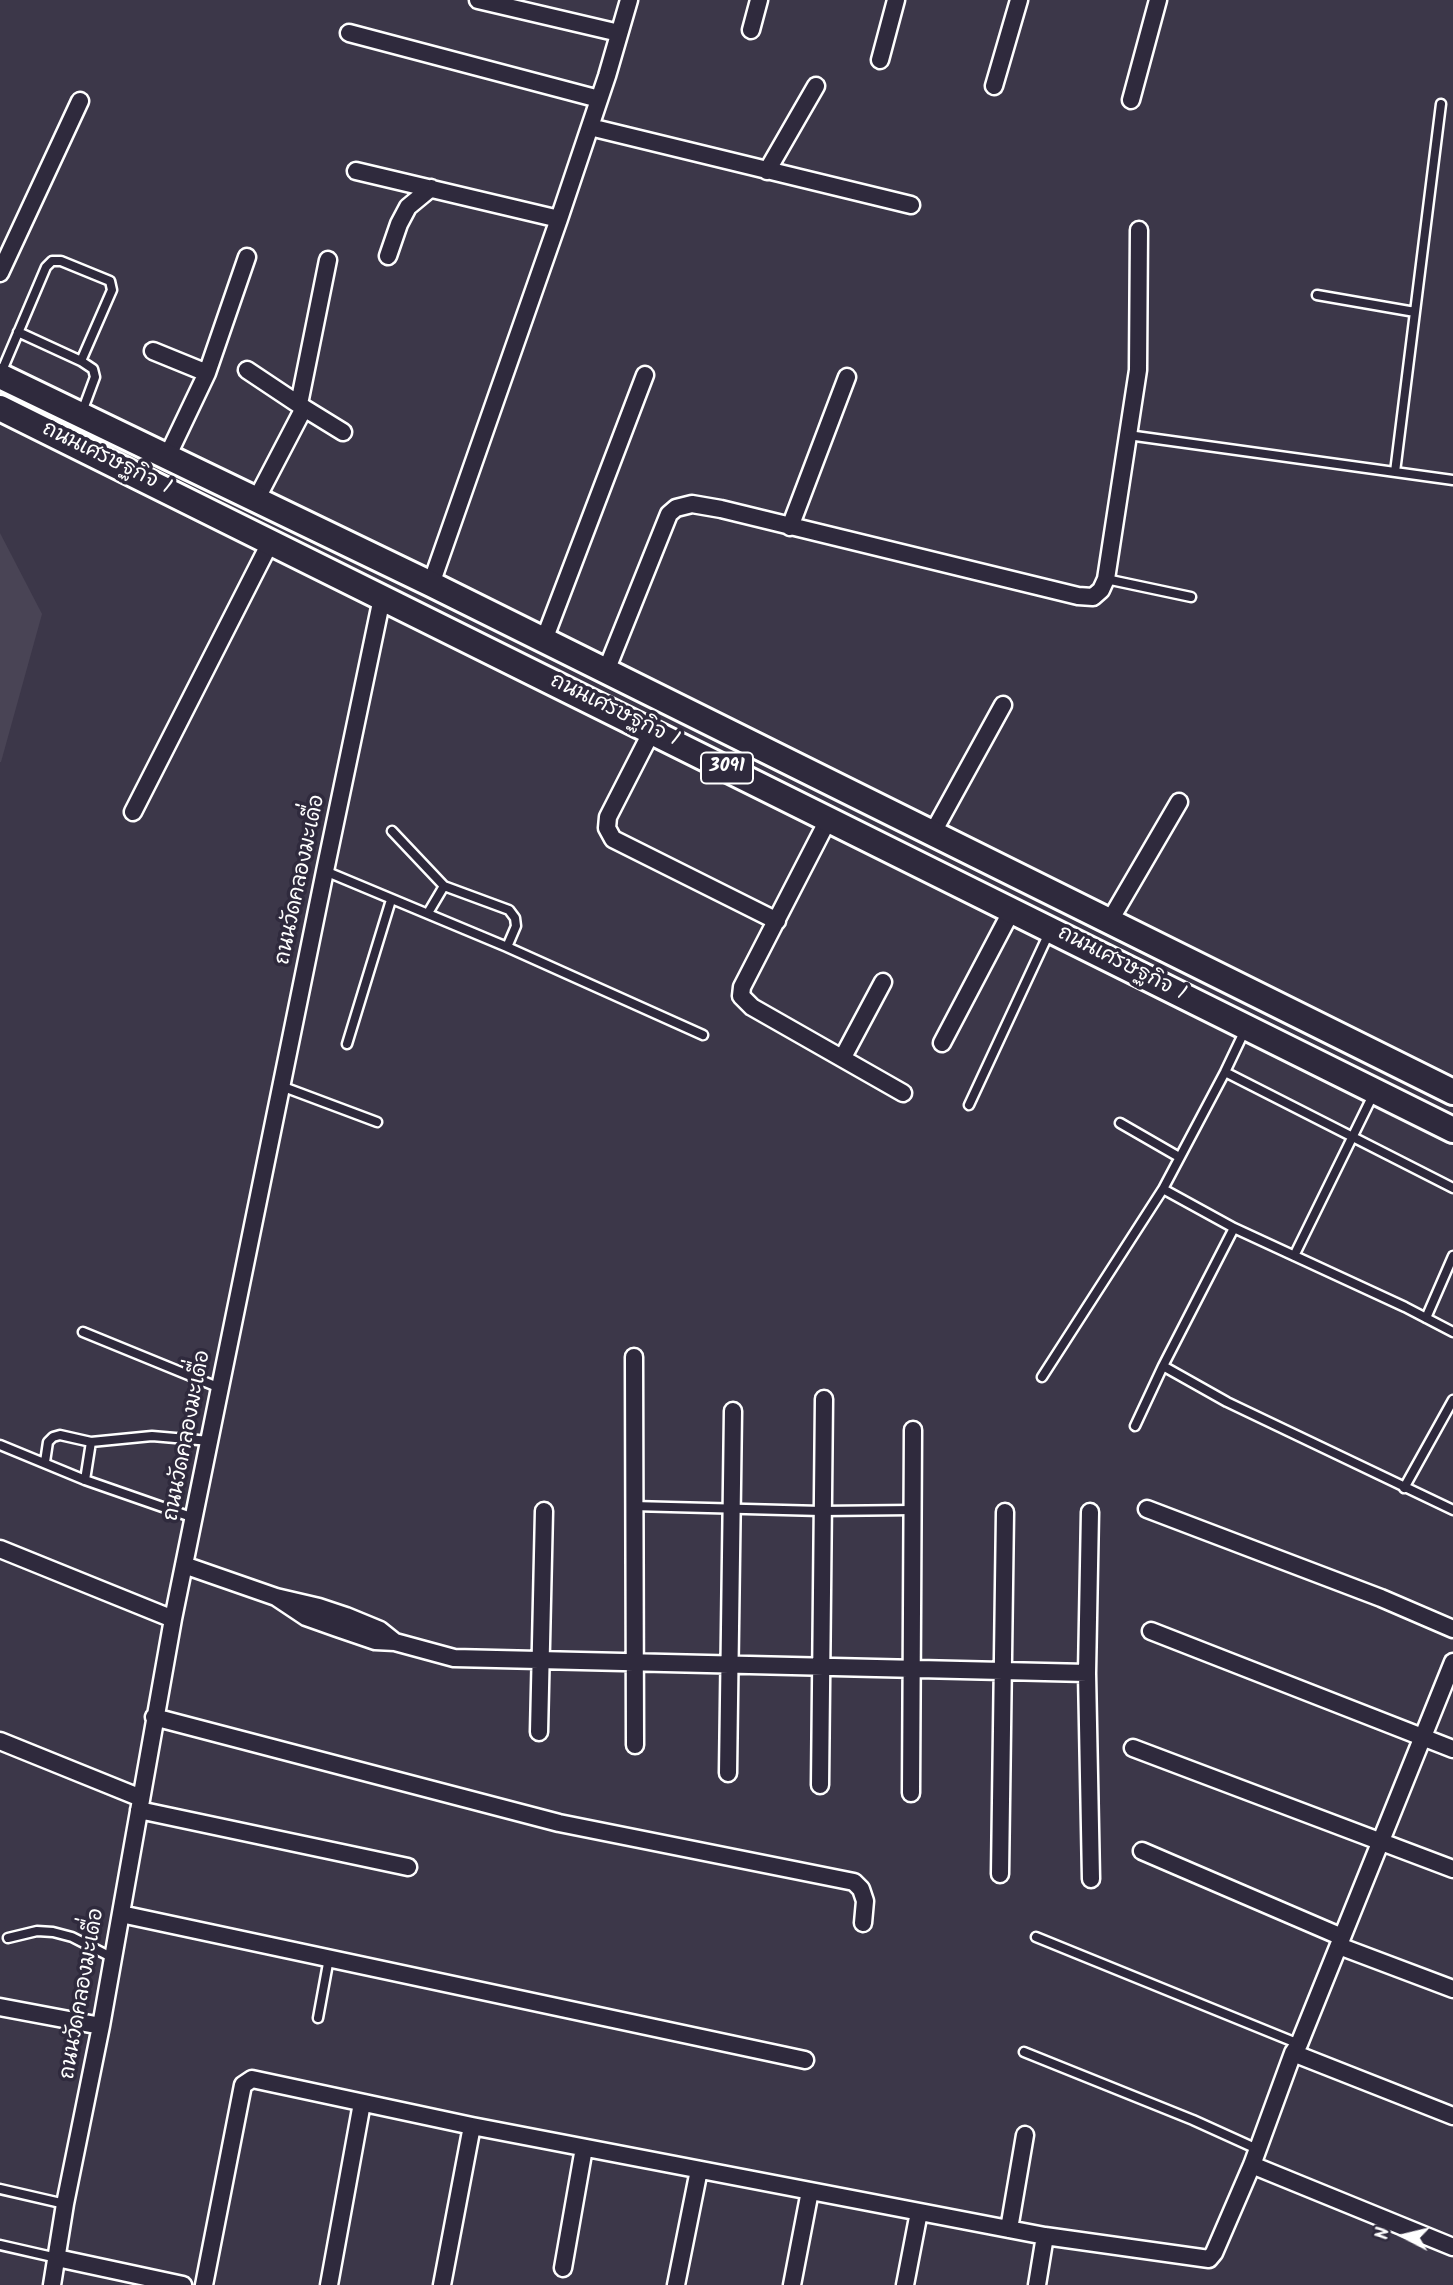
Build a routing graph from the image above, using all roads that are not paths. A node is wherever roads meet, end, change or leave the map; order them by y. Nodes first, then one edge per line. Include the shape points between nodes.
1 (478, 0) edge
2 (629, 0) edge
3 (759, 0) edge
4 (896, 0) edge
5 (1019, 0) edge
6 (1158, 0) edge
7 (751, 30) dead end
8 (349, 33) dead end
9 (619, 33) junction
10 (880, 60) dead end
11 (816, 86) dead end
12 (994, 86) dead end
13 (599, 99) junction
14 (1130, 100) dead end
15 (80, 101) dead end
16 (1441, 104) dead end
17 (590, 127) junction
18 (767, 171) junction
19 (356, 172) dead end
20 (431, 188) junction
21 (911, 205) dead end
22 (559, 219) junction
23 (1139, 230) dead end
24 (388, 256) dead end
25 (247, 257) dead end
26 (328, 260) dead end
27 (0, 273) edge
28 (1317, 295) dead end
29 (1416, 312) junction
30 (18, 332) junction
31 (153, 351) dead end
32 (81, 361) junction
33 (247, 370) dead end
34 (207, 373) junction
35 (645, 375) dead end
36 (0, 376) edge
37 (846, 377) dead end
38 (302, 406) junction
39 (0, 408) edge
40 (80, 415) junction
41 (343, 432) dead end
42 (1128, 435) junction
43 (167, 457) junction
44 (1395, 472) junction
45 (1453, 480) edge
46 (256, 500) junction
47 (790, 527) junction
48 (271, 541) junction
49 (1106, 579) junction
50 (431, 584) junction
51 (1191, 597) dead end
52 (383, 598) junction
53 (544, 640) junction
54 (606, 671) junction
55 (1003, 705) dead end
56 (652, 731) junction
57 (1179, 802) dead end
58 (133, 812) dead end
59 (829, 818) junction
60 (392, 831) dead end
61 (932, 834) junction
62 (325, 871) junction
63 (444, 886) junction
64 (391, 901) junction
65 (1012, 910) junction
66 (428, 913) junction
67 (776, 921) junction
68 (1109, 922) junction
69 (1051, 930) junction
70 (507, 947) junction
71 (883, 982) dead end
72 (1246, 1028) junction
73 (703, 1035) dead end
74 (942, 1043) dead end
75 (347, 1044) dead end
76 (843, 1057) junction
77 (1225, 1072) junction
78 (282, 1086) junction
79 (1374, 1091) junction
80 (1453, 1092) edge
81 (903, 1093) dead end
82 (969, 1105) dead end
83 (377, 1122) dead end
84 (1120, 1124) dead end
85 (1453, 1130) edge
86 (1353, 1137) junction
87 (1179, 1157) junction
88 (1453, 1188) edge
89 (1163, 1189) junction
90 (1234, 1228) junction
91 (1294, 1256) junction
92 (1453, 1256) edge
93 (1426, 1318) junction
94 (83, 1332) dead end
95 (1453, 1332) edge
96 (634, 1357) dead end
97 (1163, 1366) junction
98 (1042, 1377) dead end
99 (220, 1388) junction
100 (824, 1399) dead end
101 (1453, 1400) edge
102 (733, 1410) dead end
103 (1135, 1426) dead end
104 (913, 1430) dead end
105 (209, 1441) junction
106 (91, 1442) junction
107 (0, 1445) edge
108 (45, 1462) junction
109 (85, 1480) junction
110 (1404, 1488) junction
111 (633, 1506) junction
112 (731, 1509) junction
113 (1147, 1509) dead end
114 (913, 1510) junction
115 (1453, 1510) edge
116 (544, 1511) dead end
117 (821, 1511) junction
118 (1005, 1512) dead end
119 (1090, 1512) dead end
120 (194, 1518) junction
121 (0, 1549) edge
122 (184, 1565) junction
123 (173, 1619) junction
124 (1453, 1629) edge
125 (1151, 1631) dead end
126 (541, 1659) junction
127 (634, 1662) junction
128 (1453, 1662) edge
129 (730, 1665) junction
130 (820, 1668) junction
131 (913, 1669) junction
132 (1003, 1671) junction
133 (1087, 1673) junction
134 (155, 1717) junction
135 (539, 1732) dead end
136 (1423, 1737) junction
137 (0, 1741) edge
138 (635, 1745) dead end
139 (1133, 1748) dead end
140 (1453, 1749) edge
141 (728, 1773) dead end
142 (820, 1785) dead end
143 (911, 1793) dead end
144 (140, 1804) junction
145 (1381, 1842) junction
146 (1142, 1851) dead end
147 (408, 1867) dead end
148 (1453, 1869) edge
149 (1000, 1874) dead end
150 (1091, 1879) dead end
151 (121, 1914) junction
152 (863, 1923) dead end
153 (1036, 1937) dead end
154 (8, 1938) dead end
155 (1340, 1942) junction
156 (113, 1958) junction
157 (328, 1958) junction
158 (1453, 1989) edge
159 (0, 2007) edge
160 (318, 2018) dead end
161 (101, 2026) junction
162 (1296, 2048) junction
163 (1024, 2052) dead end
164 (805, 2060) dead end
165 (362, 2103) junction
166 (1453, 2116) edge
167 (472, 2126) junction
168 (1025, 2135) dead end
169 (584, 2148) junction
170 (1257, 2149) junction
171 (1252, 2165) junction
172 (699, 2170) junction
173 (0, 2189) edge
174 (810, 2191) junction
175 (65, 2204) junction
176 (919, 2212) junction
177 (1009, 2229) junction
178 (1045, 2236) junction
179 (0, 2245) edge
180 (1453, 2247) edge
181 (57, 2258) junction
182 (562, 2268) dead end
183 (51, 2285) edge
184 (183, 2285) edge
185 (204, 2285) edge
186 (330, 2285) edge
187 (442, 2285) edge
188 (676, 2285) edge
189 (792, 2285) edge
190 (905, 2285) edge
191 (1037, 2285) edge

1 - 9 street
2 - 9 street
3 - 7 street
4 - 10 street
5 - 12 street
6 - 14 street
8 - 13 street
9 - 13 street
11 - 18 street
13 - 17 street
15 - 27 street
16 - 29 lane
17 - 18 street
17 - 22 street
18 - 21 street
19 - 20 street
20 - 22 street
20 - 24 street via 408,207
22 - 50 street
23 - 42 street via 1138,370
25 - 34 street
26 - 38 street
28 - 29 lane
29 - 44 lane
30 - 32 lane
30 - 32 lane via 52,261 110,281 112,290
30 - 36 lane
31 - 34 street
32 - 40 lane via 93,369 95,377
33 - 38 street
34 - 43 street
35 - 53 street
36 - 40 main road, ถนนเศรษฐกิจ 1 / 3091
37 - 47 street
38 - 41 street
38 - 46 street
39 - 48 main road, ถนนเศรษฐกิจ 1 / 3091
40 - 43 main road, ถนนเศรษฐกิจ 1 / 3091
42 - 44 lane
42 - 49 street
43 - 46 main road, ถนนเศรษฐกิจ 1 / 3091
44 - 45 lane
46 - 50 main road, ถนนเศรษฐกิจ 1 / 3091
47 - 49 street via 1078,596 1093,597
47 - 54 street via 692,504 676,508 669,514
48 - 52 main road, ถนนเศรษฐกิจ 1 / 3091
48 - 58 street
49 - 51 lane
50 - 53 main road, ถนนเศรษฐกิจ 1 / 3091
52 - 56 main road, ถนนเศรษฐกิจ 1 / 3091
52 - 62 street, ถนนวัดคลองมะเดื่อ
53 - 54 main road, ถนนเศรษฐกิจ 1 / 3091
54 - 61 main road, ถนนเศรษฐกิจ 1 / 3091
55 - 61 street
56 - 59 main road, ถนนเศรษฐกิจ 1 / 3091
56 - 67 street via 608,817 613,839
57 - 68 street
59 - 65 main road, ถนนเศรษฐกิจ 1 / 3091
59 - 67 street
60 - 63 lane
61 - 68 main road, ถนนเศรษฐกิจ 1 / 3091
62 - 64 lane
62 - 78 street, ถนนวัดคลองมะเดื่อ
63 - 66 lane
63 - 70 lane via 509,910 516,926
64 - 66 lane
64 - 75 lane
65 - 69 main road, ถนนเศรษฐกิจ 1 / 3091
65 - 74 street
66 - 70 lane
67 - 76 street via 741,996 752,1007
68 - 80 main road, ถนนเศรษฐกิจ 1 / 3091
69 - 72 main road, ถนนเศรษฐกิจ 1 / 3091
69 - 82 lane
70 - 73 lane
71 - 76 street
72 - 77 lane
72 - 79 main road, ถนนเศรษฐกิจ 1 / 3091
76 - 81 street
77 - 86 lane
77 - 87 lane
78 - 83 lane
78 - 99 street, ถนนวัดคลองมะเดื่อ
79 - 85 main road, ถนนเศรษฐกิจ 1 / 3091
79 - 86 lane
84 - 87 lane
86 - 88 lane
86 - 91 lane
87 - 89 lane
89 - 90 lane
89 - 98 lane
90 - 91 lane
90 - 97 lane
91 - 93 lane
92 - 93 lane
93 - 95 lane
94 - 99 lane
96 - 111 street
97 - 103 lane
97 - 110 lane
99 - 105 street, ถนนวัดคลองมะเดื่อ
100 - 117 street
101 - 110 lane
102 - 112 street
104 - 114 street
105 - 106 lane via 152,1436
105 - 120 street, ถนนวัดคลองมะเดื่อ
106 - 108 lane via 53,1437
106 - 109 lane
107 - 108 lane
108 - 109 lane
109 - 120 lane
110 - 115 lane
111 - 112 lane
111 - 127 street
112 - 117 lane
112 - 129 street
113 - 124 street
114 - 117 lane
114 - 131 street
116 - 126 street
117 - 130 street
118 - 132 street
119 - 133 street
120 - 122 street, ถนนวัดคลองมะเดื่อ
121 - 123 street
122 - 123 street, ถนนวัดคลองมะเดื่อ
122 - 126 street via 276,1597 306,1616 375,1641 454,1658
123 - 134 street, ถนนวัดคลองมะเดื่อ
125 - 136 street
126 - 127 street
126 - 135 street
127 - 129 street
127 - 138 street
128 - 136 street
129 - 130 street
129 - 141 street
130 - 131 street
130 - 142 street
131 - 132 street
131 - 143 street
132 - 133 street
132 - 149 street
133 - 150 street
134 - 144 street, ถนนวัดคลองมะเดื่อ
134 - 152 street via 559,1823 854,1882 863,1894
136 - 140 street
136 - 145 street
137 - 144 street
139 - 145 street
144 - 147 street
144 - 151 street, ถนนวัดคลองมะเดื่อ
145 - 148 street
145 - 155 street
146 - 155 street
151 - 156 street, ถนนวัดคลองมะเดื่อ
151 - 157 street
153 - 162 lane
154 - 156 lane via 53,1932
155 - 158 street
155 - 162 street
156 - 161 street, ถนนวัดคลองมะเดื่อ
157 - 160 lane
157 - 164 street
159 - 161 street
161 - 175 street, ถนนวัดคลองมะเดื่อ
162 - 166 street
162 - 170 street
163 - 170 lane
165 - 167 street
165 - 185 street via 246,2081
165 - 186 street
167 - 169 street
167 - 187 street
168 - 177 street
169 - 172 street
169 - 182 street
170 - 171 street
171 - 178 street via 1209,2259
171 - 180 street
172 - 174 street
172 - 188 street
173 - 175 lane
174 - 176 street
174 - 189 street
175 - 181 street, ถนนวัดคลองมะเดื่อ
176 - 177 street
176 - 190 street
177 - 178 street
178 - 191 street
179 - 181 lane
181 - 183 street, ถนนวัดคลองมะเดื่อ
181 - 184 street

